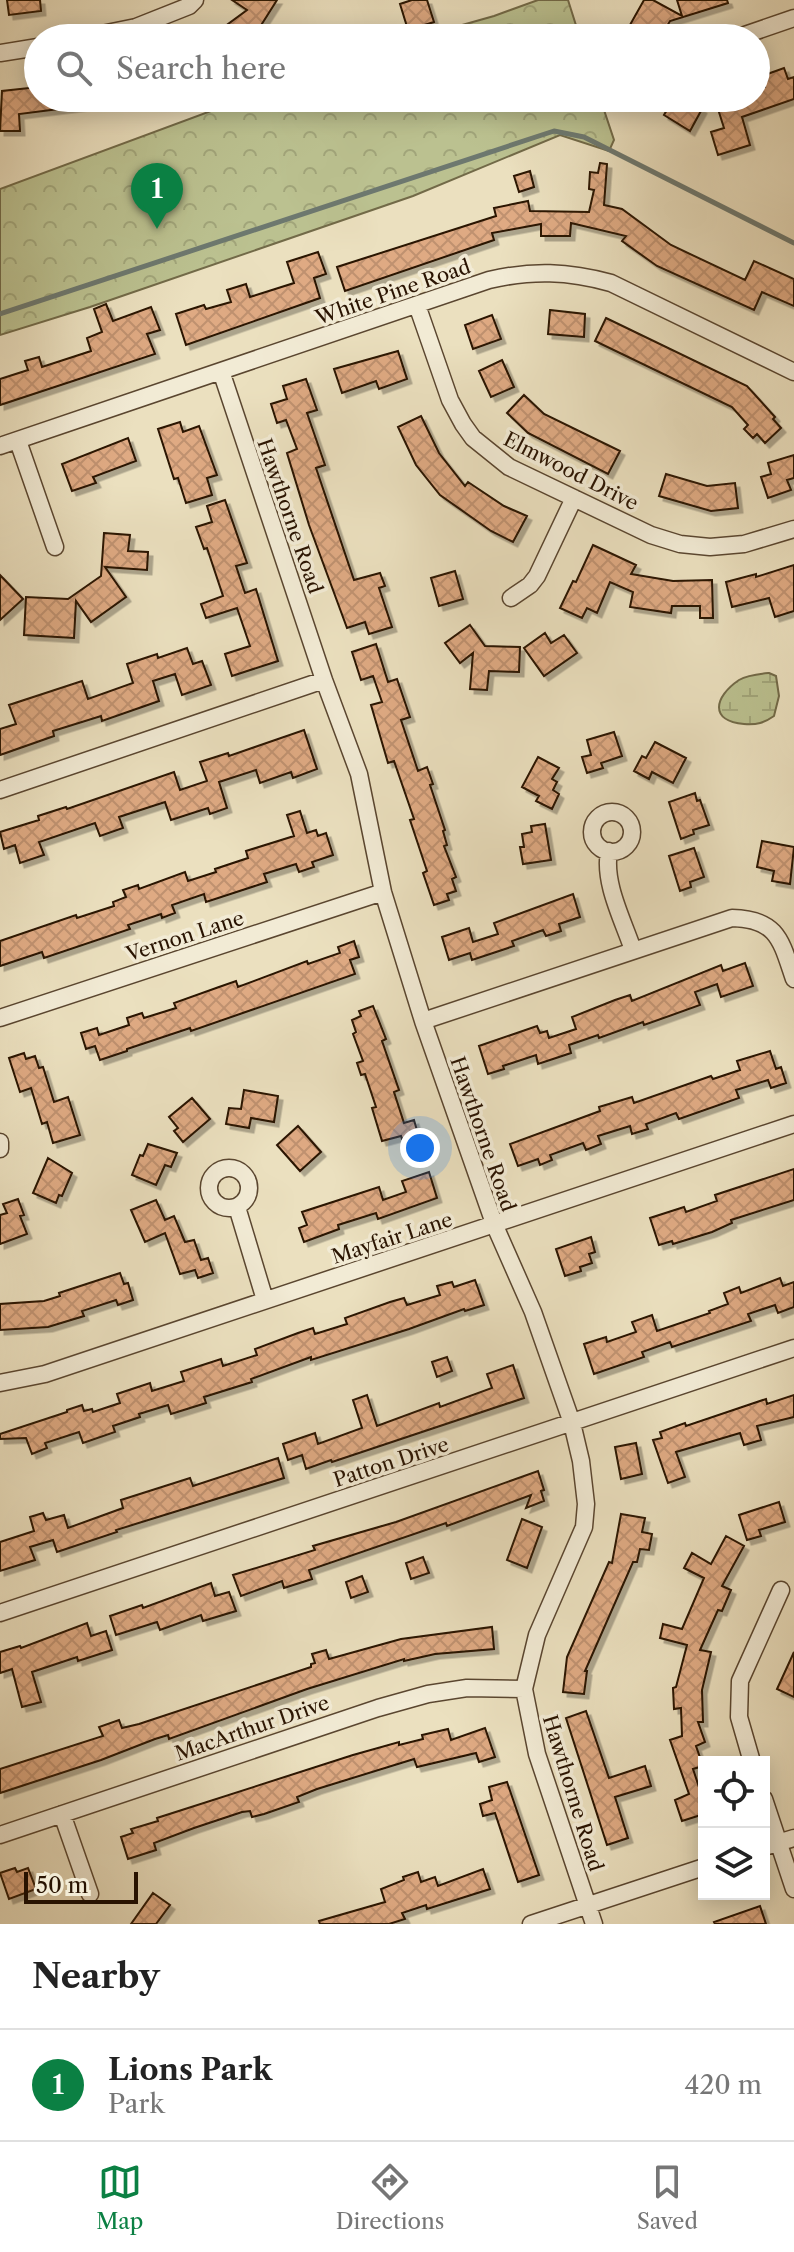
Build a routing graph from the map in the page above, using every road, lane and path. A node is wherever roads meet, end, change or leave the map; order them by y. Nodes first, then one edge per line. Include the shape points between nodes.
1 (195, 0) edge
2 (794, 18) edge
3 (144, 24) edge
4 (770, 26) edge
5 (24, 49) edge
6 (0, 53) edge
7 (417, 305) junction
8 (221, 371) junction
9 (794, 372) edge
10 (18, 441) junction
11 (0, 446) edge
12 (574, 498) junction
13 (794, 529) edge
14 (55, 547) dead end
15 (511, 598) dead end
16 (324, 680) junction
17 (0, 790) edge
18 (609, 851) dead end
19 (383, 892) junction
20 (633, 950) junction
21 (794, 979) edge
22 (0, 1018) edge
23 (423, 1021) junction
24 (794, 1124) edge
25 (0, 1142) edge
26 (0, 1149) edge
27 (237, 1207) dead end
28 (495, 1226) junction
29 (265, 1300) junction
30 (794, 1348) edge
31 (0, 1383) edge
32 (572, 1423) junction
33 (781, 1590) dead end
34 (0, 1613) edge
35 (524, 1689) junction
36 (750, 1756) edge
37 (62, 1814) junction
38 (770, 1817) edge
39 (0, 1835) edge
40 (779, 1843) edge
41 (698, 1869) edge
42 (794, 1889) edge
43 (90, 1894) dead end
44 (587, 1905) junction
45 (531, 1924) edge
46 (594, 1924) edge

1 - 3 street
2 - 4 street
5 - 6 street
7 - 8 street, White Pine Road
7 - 9 street, White Pine Road via 517,273 580,274 611,283
7 - 12 street, Elmwood Drive via 450,400 473,438 509,467
8 - 10 street, White Pine Road
8 - 16 street, Hawthorne Road
10 - 11 street, White Pine Road
10 - 14 street
12 - 13 street, Elmwood Drive via 680,544 744,544
12 - 15 street via 537,576
16 - 17 street
16 - 19 street, Hawthorne Road via 359,774
18 - 20 street via 609,877
19 - 22 street, Vernon Lane
19 - 23 street, Hawthorne Road
20 - 21 street via 732,918 749,918 774,930
20 - 23 street
23 - 28 street, Hawthorne Road
24 - 28 street, Mayfair Lane
25 - 26 street
27 - 29 street
28 - 29 street, Mayfair Lane
28 - 32 street, Hawthorne Road via 544,1340
29 - 31 street, Mayfair Lane via 45,1374
30 - 32 street, Patton Drive
32 - 34 street, Patton Drive
32 - 35 street, Hawthorne Road via 586,1504 584,1527 537,1635
33 - 36 street via 740,1681 739,1717
35 - 37 street, MacArthur Drive via 467,1688 390,1704
35 - 44 street, Hawthorne Road via 537,1754
37 - 39 street, MacArthur Drive
37 - 43 street
38 - 40 street
40 - 42 street
41 - 44 street
44 - 45 street
44 - 46 street, Hawthorne Road

